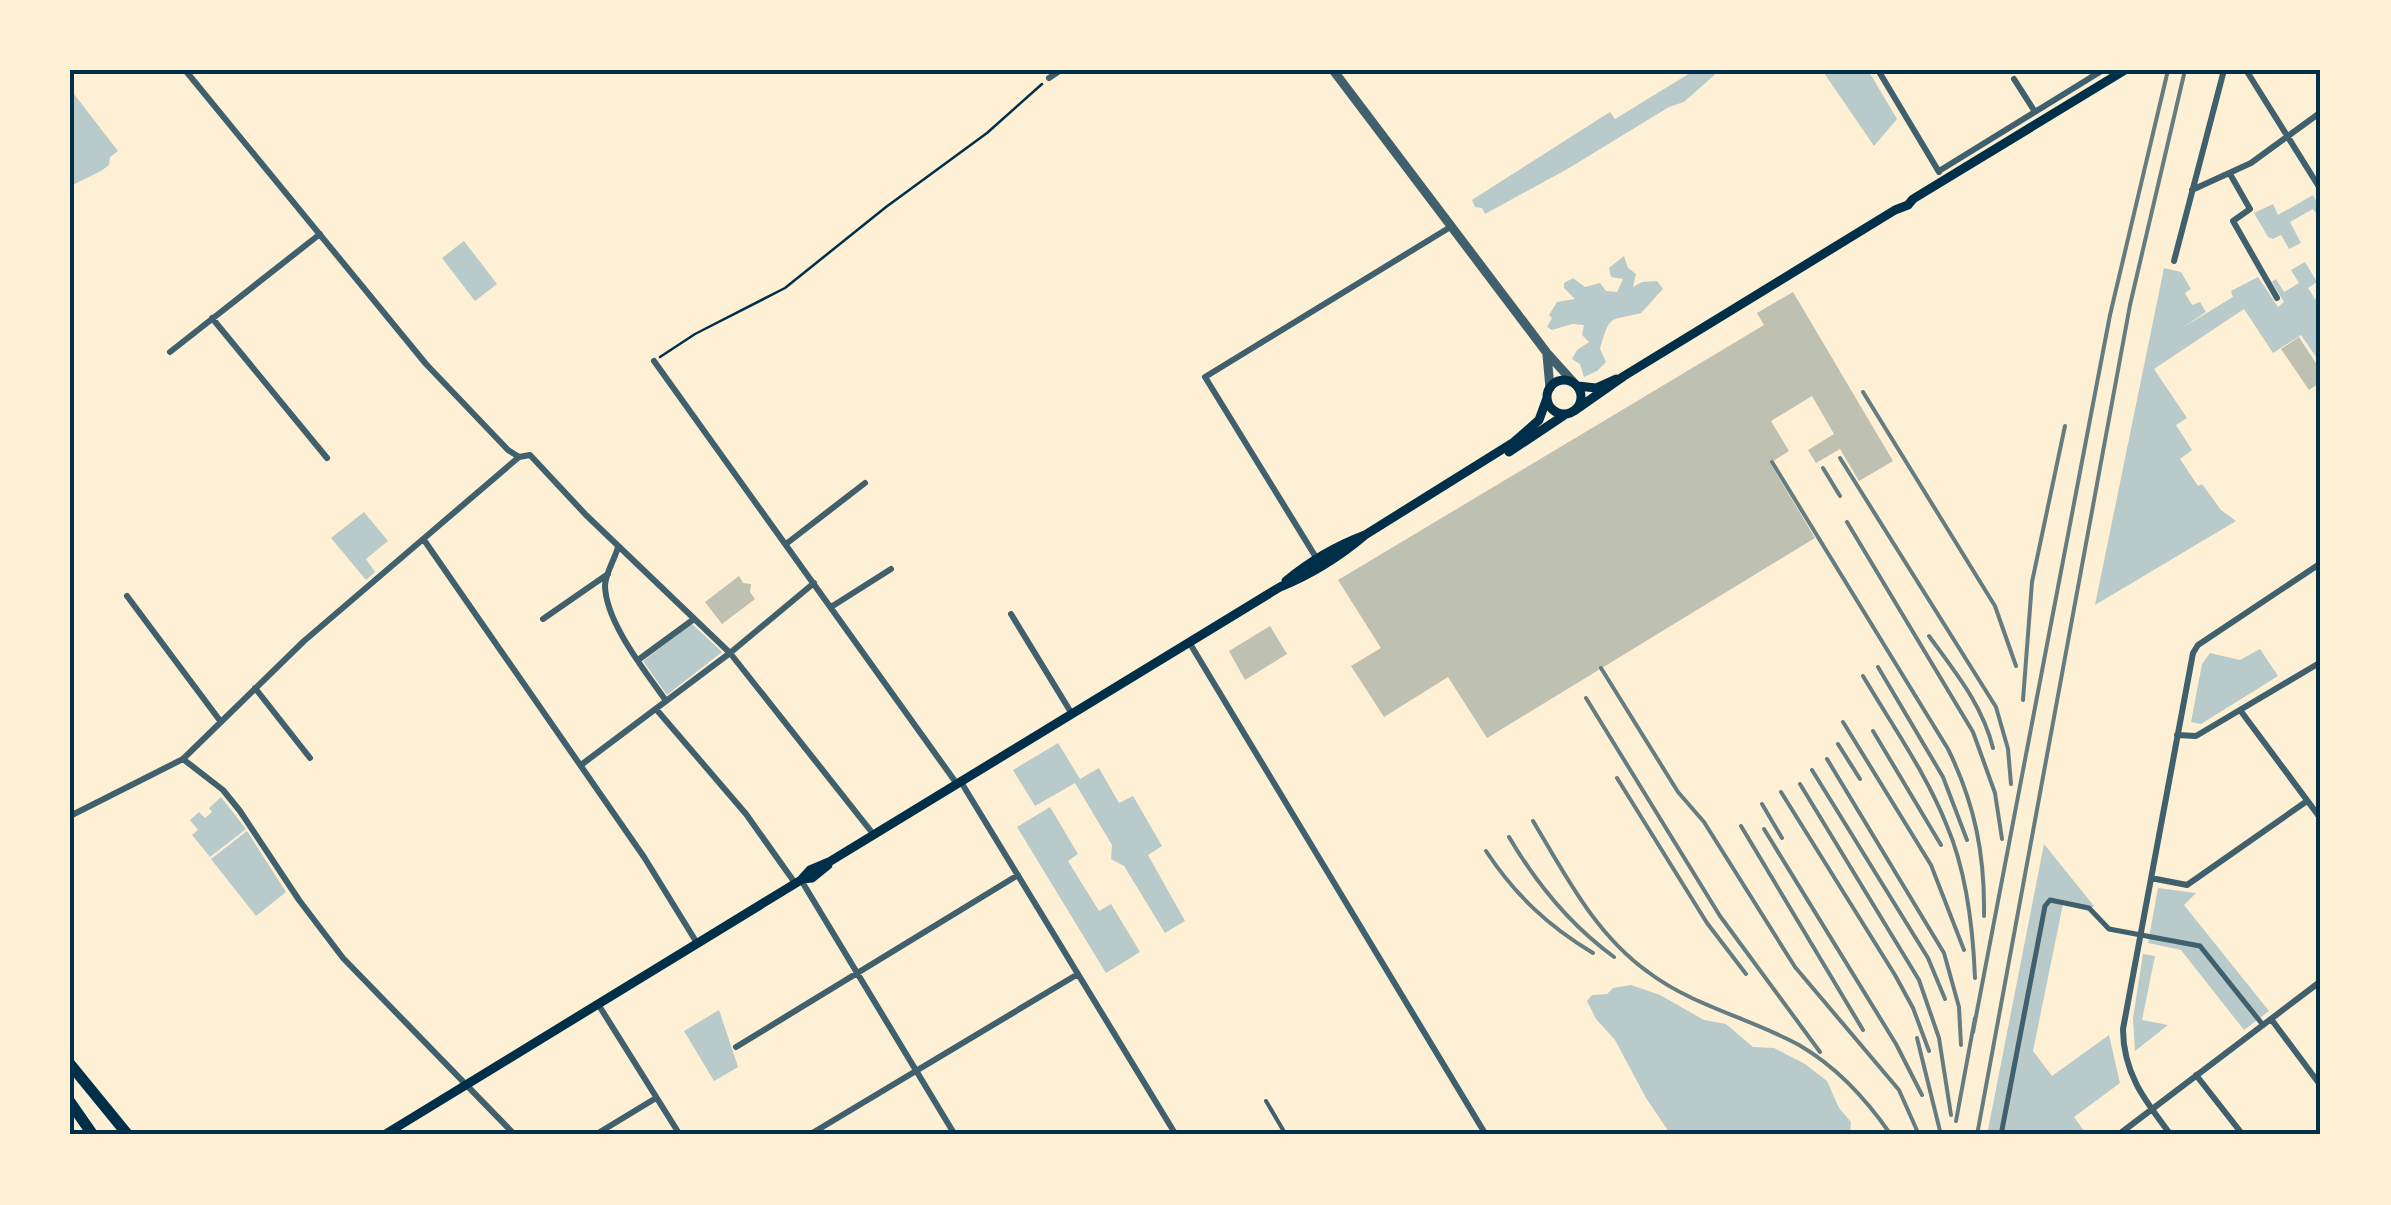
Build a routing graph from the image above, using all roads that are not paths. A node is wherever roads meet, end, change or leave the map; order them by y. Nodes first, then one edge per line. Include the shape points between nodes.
1 (185, 70) edge
2 (1061, 70) edge
3 (1333, 70) edge
4 (1878, 70) edge
5 (2103, 70) edge
6 (2125, 70) edge
7 (2224, 70) edge
8 (2246, 70) edge
9 (1048, 78) road end
10 (2014, 79) dead end
11 (2035, 112) junction
12 (2321, 112) edge
13 (2288, 138) junction
14 (2230, 174) junction
15 (1942, 175) junction
16 (2192, 190) junction
17 (2321, 190) edge
18 (1452, 226) junction
19 (320, 234) junction
20 (2174, 261) dead end
21 (2277, 298) dead end
22 (212, 318) junction
23 (170, 352) dead end
24 (1547, 353) junction
25 (654, 361) road end
26 (1624, 376) junction
27 (1576, 385) junction
28 (1548, 393) junction
29 (1570, 412) junction
30 (519, 457) junction
31 (327, 458) dead end
32 (1475, 468) junction
33 (865, 483) dead end
34 (1365, 535) junction
35 (424, 540) junction
36 (786, 544) junction
37 (619, 546) junction
38 (1317, 559) junction
39 (2321, 564) edge
40 (891, 569) dead end
41 (609, 573) junction
42 (814, 583) junction
43 (1280, 586) junction
44 (127, 596) dead end
45 (831, 608) junction
46 (1011, 614) dead end
47 (543, 619) dead end
48 (694, 619) junction
49 (1189, 642) junction
50 (730, 652) junction
51 (638, 660) junction
52 (2321, 662) edge
53 (255, 688) junction
54 (667, 701) junction
55 (656, 709) junction
56 (2240, 710) junction
57 (1072, 714) junction
58 (221, 722) junction
59 (2177, 736) junction
60 (310, 758) dead end
61 (183, 759) junction
62 (582, 764) junction
63 (959, 783) junction
64 (2307, 801) junction
65 (70, 816) edge
66 (2321, 819) edge
67 (874, 835) junction
68 (1018, 875) junction
69 (2151, 878) junction
70 (799, 881) junction
71 (2138, 936) junction
72 (697, 943) junction
73 (857, 974) junction
74 (1078, 974) junction
75 (2321, 981) edge
76 (598, 1004) junction
77 (2271, 1019) junction
78 (2262, 1026) junction
79 (736, 1047) dead end
80 (70, 1064) edge
81 (916, 1071) junction
82 (2196, 1076) junction
83 (466, 1084) junction
84 (2321, 1086) edge
85 (656, 1098) junction
86 (1266, 1101) dead end
87 (70, 1102) edge
88 (2151, 1110) junction
89 (92, 1135) edge
90 (128, 1135) edge
91 (384, 1135) edge
92 (516, 1135) edge
93 (595, 1135) edge
94 (680, 1135) edge
95 (809, 1135) edge
96 (955, 1135) edge
97 (1176, 1135) edge
98 (1286, 1135) edge
99 (1486, 1135) edge
100 (2001, 1135) edge
101 (2118, 1135) edge
102 (2170, 1135) edge
103 (2243, 1135) edge

1 - 19 street
2 - 9 street
3 - 18 street
4 - 15 street
5 - 11 street
6 - 15 main road
7 - 16 street
8 - 13 street
10 - 11 street
11 - 15 street
12 - 13 street
13 - 14 street
13 - 17 street
14 - 16 street
14 - 21 street via 2250,209 2233,222
15 - 26 main road via 1896,210
16 - 20 street
18 - 24 street
18 - 38 street via 1205,377
19 - 22 street
19 - 30 street via 426,364
22 - 23 street
22 - 31 street
24 - 27 street
24 - 28 street
25 - 36 street
26 - 27 main road via 1596,388
26 - 29 main road
27 - 28 main road via 1564,380
27 - 29 main road via 1581,402
28 - 29 main road via 1553,410
28 - 32 main road via 1534,426
29 - 32 main road
30 - 35 street
30 - 37 street via 530,455
32 - 34 main road
33 - 36 street
34 - 38 main road
34 - 43 main road
35 - 53 street
35 - 62 street
36 - 42 street
37 - 41 street
37 - 48 street
38 - 43 main road
39 - 59 street via 2198,646
40 - 45 street
41 - 47 street
41 - 51 street via 607,595
42 - 45 street
42 - 50 street
43 - 49 main road
44 - 58 street
45 - 63 street
46 - 57 street
48 - 50 street
48 - 51 street
49 - 57 main road
49 - 99 street
50 - 54 street
50 - 67 street
51 - 54 street
52 - 56 street
53 - 58 street
53 - 60 street
54 - 55 street
55 - 62 street
55 - 70 street
56 - 59 street via 2196,736
56 - 64 street
57 - 63 main road
58 - 61 street
59 - 69 street
61 - 65 street
61 - 83 street via 240,811 343,958
62 - 72 street
63 - 67 main road
63 - 68 street
64 - 66 street
64 - 69 street via 2187,885
67 - 70 main road
68 - 73 street
68 - 74 street
69 - 71 street
70 - 72 main road
70 - 73 street
71 - 78 street via 2200,946
71 - 88 street via 2123,1042 2130,1074
71 - 100 street via 2109,929 2089,908 2050,900
72 - 76 main road
73 - 79 street
73 - 81 street
74 - 81 street
74 - 97 street
75 - 77 street
76 - 83 main road
76 - 85 street
77 - 78 street
77 - 84 street
78 - 82 street
80 - 90 highway
81 - 95 street
81 - 96 street
82 - 88 street
82 - 103 street
83 - 91 main road
83 - 92 street
85 - 93 street
85 - 94 street
86 - 98 lane
87 - 89 highway
88 - 101 street
88 - 102 street

